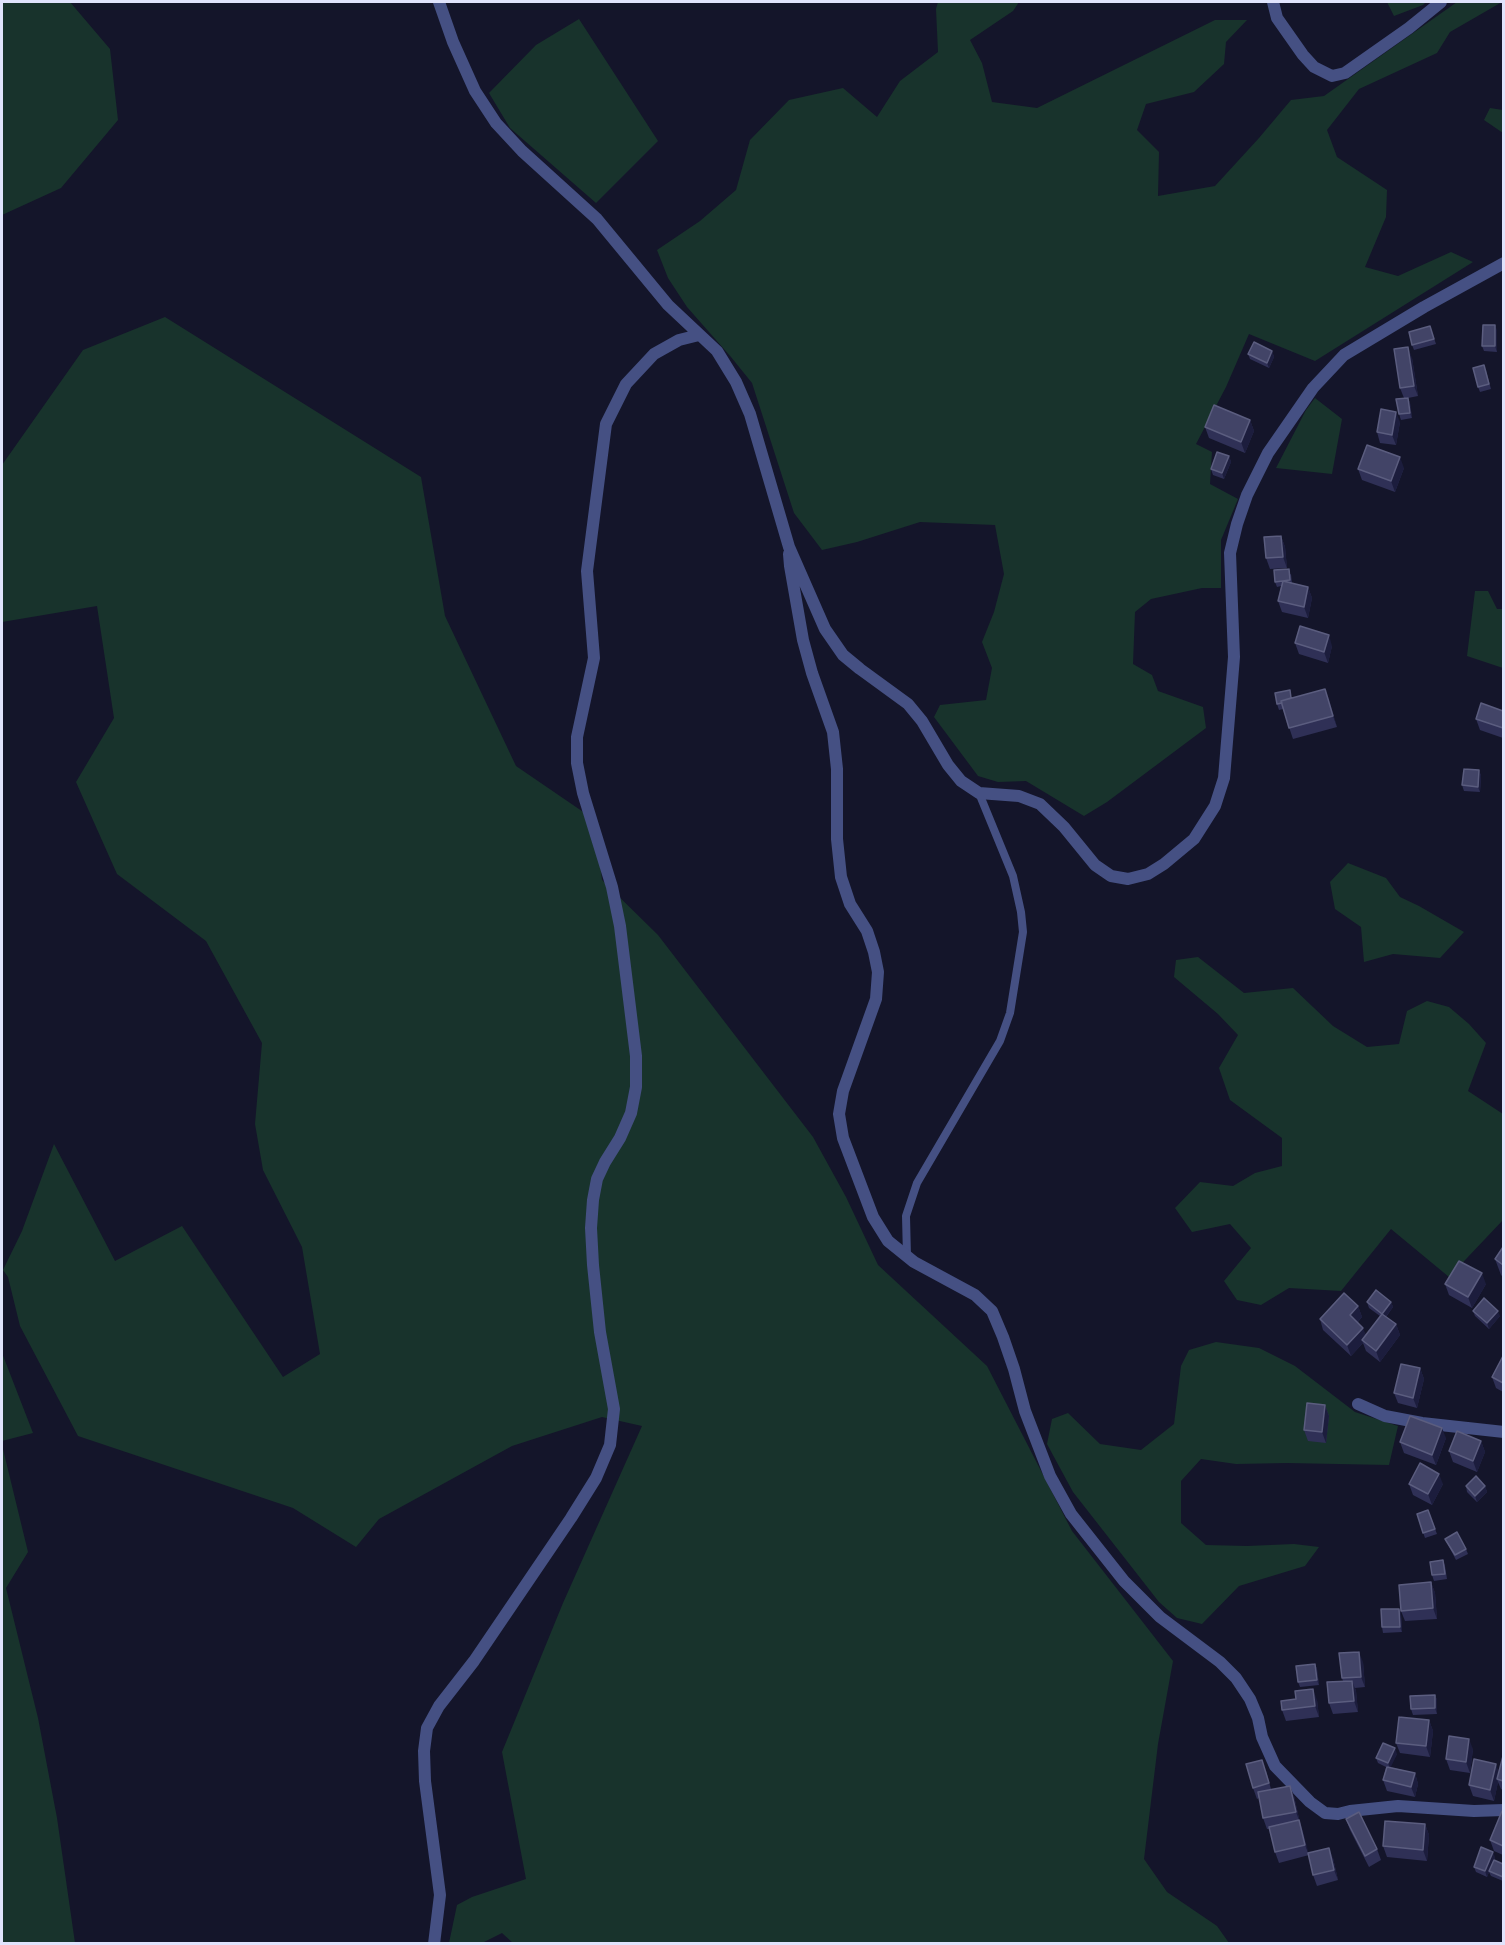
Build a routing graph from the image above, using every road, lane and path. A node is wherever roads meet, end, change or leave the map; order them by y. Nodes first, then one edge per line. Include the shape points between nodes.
1 (439, 2) edge
2 (1273, 2) edge
3 (1441, 2) edge
4 (1503, 263) edge
5 (699, 335) junction
6 (789, 547) junction
7 (979, 793) junction
8 (907, 1257) junction
9 (1358, 1404) dead end
10 (1503, 1432) edge
11 (1503, 1810) edge
12 (434, 1944) edge

1 - 5 street via 475,91 496,123 597,219 668,305
2 - 3 street via 1277,18 1314,68 1332,76 1354,67
4 - 7 street via 1344,356 1313,388 1268,453 1247,495 1230,553 1234,657 1224,778 1215,806 1194,839 1148,874 1128,879 1112,876 1095,865 1040,804 1019,796
5 - 6 street via 717,351 736,382
5 - 12 street via 679,340 654,354 626,384 606,424 587,571 594,658 577,737 577,763 620,926 636,1056 631,1113 597,1179 591,1228 600,1332 614,1409 610,1445 596,1478 571,1518 427,1728 425,1781 440,1896
6 - 7 street via 825,629 843,655 908,704 961,782
6 - 8 street via 803,640 833,732 841,877 850,904 867,931 878,972 876,999 843,1091 839,1114 843,1138 873,1217 888,1241
7 - 8 lane via 1013,876 1023,932 1010,1013 1000,1041 917,1183 906,1216
8 - 11 street via 975,1295 992,1311 1050,1476 1071,1514 1124,1581 1160,1617 1221,1662 1236,1678 1250,1699 1275,1766 1310,1802 1325,1813 1338,1814 1398,1806
9 - 10 street via 1385,1416

